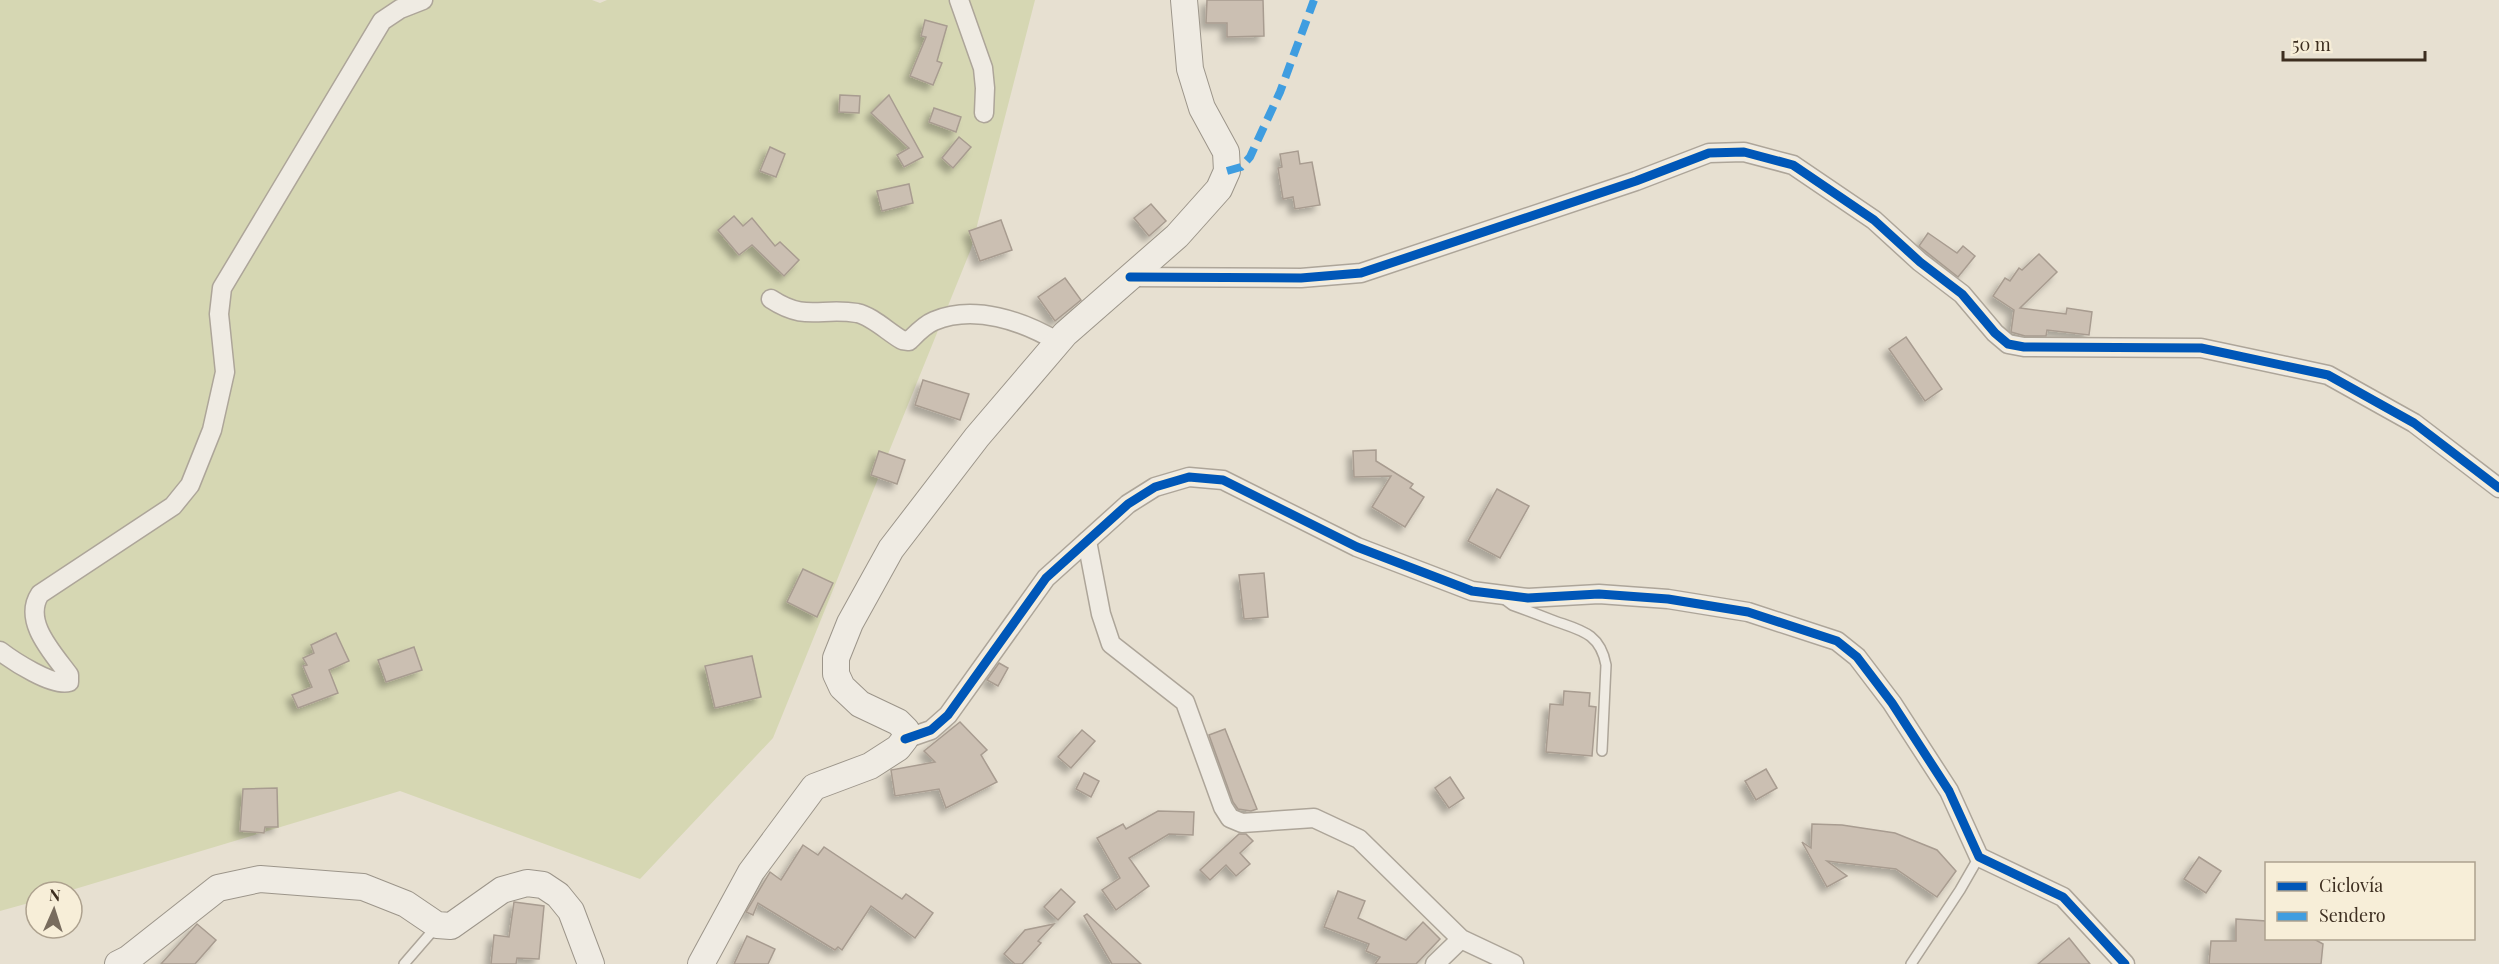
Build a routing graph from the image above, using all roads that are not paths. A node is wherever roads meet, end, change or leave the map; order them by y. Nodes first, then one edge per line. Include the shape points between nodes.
1 (423, 0) edge
2 (959, 0) edge
3 (1184, 0) edge
4 (984, 113) dead end
5 (1130, 276) junction
6 (771, 298) dead end
7 (1058, 342) junction
8 (2499, 488) edge
9 (1087, 541) junction
10 (1497, 594) junction
11 (0, 651) edge
12 (905, 739) junction
13 (1602, 751) dead end
14 (1978, 857) junction
15 (437, 925) junction
16 (1461, 939) junction
17 (118, 964) edge
18 (404, 964) edge
19 (591, 964) edge
20 (702, 964) edge
21 (1434, 964) edge
22 (1514, 964) edge
23 (1911, 964) edge
24 (2125, 964) edge

1 - 11 street via 382,21 222,288 219,314 225,372 212,430 190,485 173,506 37,598 34,604 40,636 69,675 69,682 62,683 21,666
2 - 4 street via 982,68
3 - 5 street via 1190,69 1202,108 1226,152 1227,171 1219,189 1184,228
5 - 7 street
5 - 8 street via 1301,278 1361,273 1709,153 1744,152 1793,165 1874,219 1962,294 2008,344 2201,348 2328,375 2414,423
6 - 7 street via 800,313 860,314 902,340 909,341 935,321 985,315 1019,323
7 - 12 street via 977,437 891,549 850,623 836,658 836,674 842,687 860,704 898,722 906,730
9 - 10 street via 1128,504 1155,487 1190,477 1223,480 1357,547 1472,591
9 - 12 street via 1046,578 948,715 931,730
9 - 16 street via 1111,644 1185,702 1230,818 1242,823 1314,818 1359,839
10 - 13 lane via 1512,605 1580,629 1599,644 1606,665
10 - 14 street via 1528,598 1599,594 1668,598 1748,612 1837,641 1857,657 1892,703 1949,791
12 - 20 street via 870,766 814,787 751,872
14 - 23 lane
14 - 24 street via 2063,897
15 - 17 street via 406,904 363,887 260,879 218,888
15 - 18 lane
15 - 19 street via 451,926 502,890 527,883 543,885 571,911
16 - 21 street
16 - 22 street

